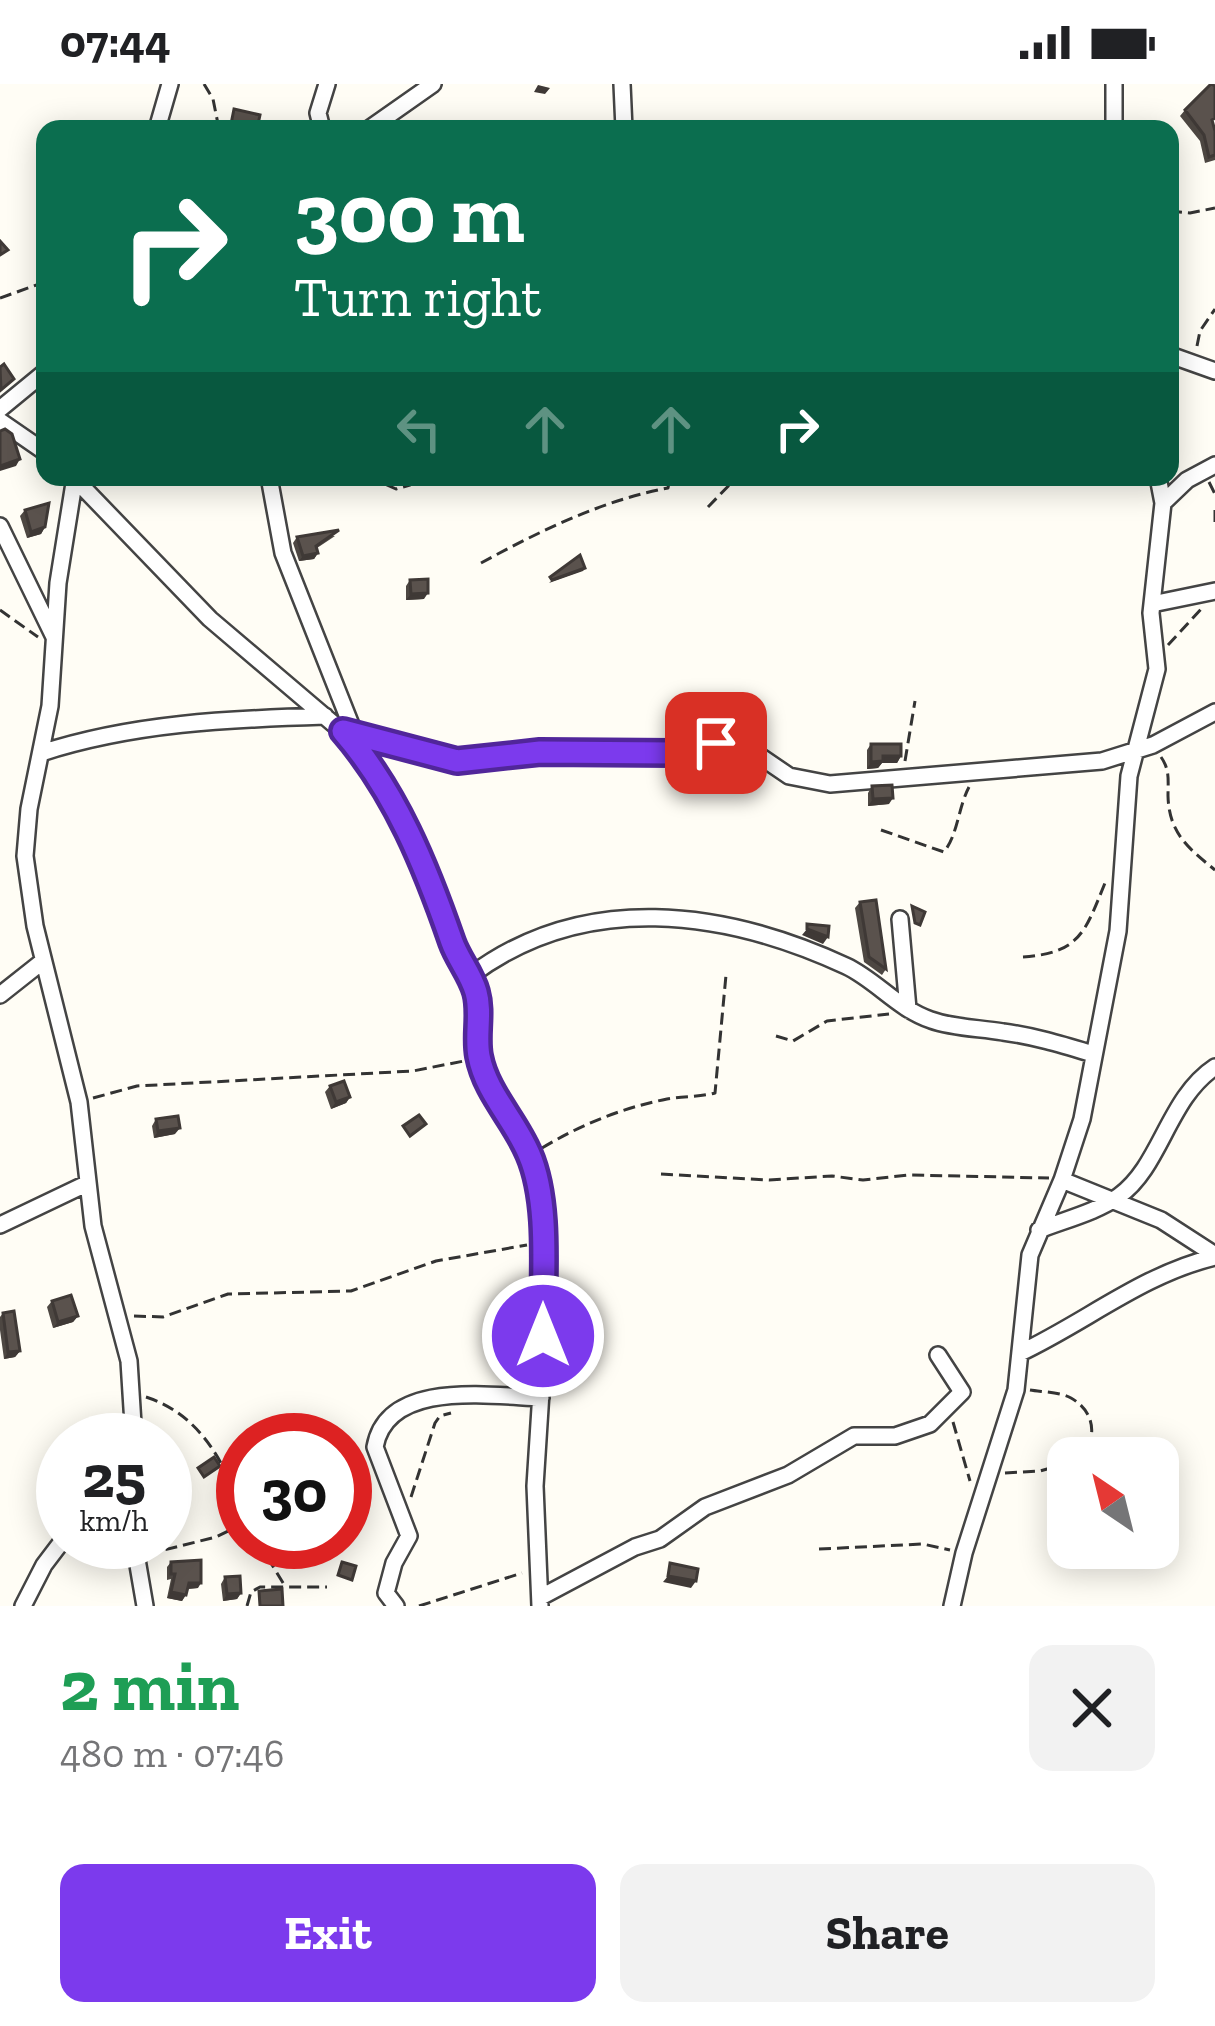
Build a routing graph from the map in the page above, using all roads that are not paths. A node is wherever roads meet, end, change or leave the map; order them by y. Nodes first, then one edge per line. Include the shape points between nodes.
1 (170, 84) edge
2 (327, 84) edge
3 (433, 84) edge
4 (622, 84) edge
5 (1114, 84) edge
6 (160, 120) edge
7 (320, 120) edge
8 (382, 120) edge
9 (623, 120) edge
10 (1114, 120) edge
11 (1179, 360) edge
12 (1215, 371) edge
13 (36, 379) edge
14 (0, 409) edge
15 (0, 421) edge
16 (36, 446) edge
17 (1215, 465) edge
18 (73, 486) edge
19 (82, 486) edge
20 (271, 486) edge
21 (1159, 486) edge
22 (1162, 503) junction
23 (0, 526) edge
24 (1214, 591) edge
25 (1152, 604) junction
26 (55, 645) junction
27 (1215, 712) edge
28 (325, 716) junction
29 (349, 733) junction
30 (41, 752) junction
31 (1133, 753) junction
32 (900, 920) dead end
33 (43, 961) junction
34 (470, 976) junction
35 (0, 994) edge
36 (908, 1009) junction
37 (1093, 1054) junction
38 (1215, 1066) edge
39 (1062, 1180) junction
40 (86, 1184) junction
41 (1110, 1201) junction
42 (0, 1225) edge
43 (1039, 1230) junction
44 (1215, 1256) edge
45 (1020, 1353) junction
46 (938, 1355) dead end
47 (542, 1398) junction
48 (133, 1413) edge
49 (42, 1569) edge
50 (138, 1569) edge
51 (540, 1602) edge
52 (22, 1606) edge
53 (145, 1606) edge
54 (396, 1606) edge
55 (952, 1606) edge

1 - 6 street
2 - 7 street
3 - 8 street
4 - 9 street
5 - 10 street
11 - 12 street
13 - 14 street
15 - 16 street
17 - 22 street
18 - 26 street
19 - 28 street via 210,620
20 - 29 street via 283,553
21 - 22 street
22 - 25 street
23 - 26 street
24 - 25 street
25 - 31 street via 1157,654
26 - 30 street
27 - 31 street
28 - 29 street
28 - 30 street via 158,726
29 - 31 street via 457,761 674,753 721,743 748,748 800,780 830,784
29 - 34 street via 407,829
30 - 33 street via 24,845
31 - 37 street via 1118,931
32 - 36 street
33 - 35 street
33 - 40 street via 79,1102
34 - 36 street via 564,932 642,915 783,939 856,971
34 - 47 street via 488,1084 530,1155 543,1244
36 - 37 street
37 - 39 street
38 - 41 street via 1182,1098 1143,1166
39 - 41 street
39 - 43 street
40 - 42 street
40 - 48 street via 129,1361
41 - 43 street
41 - 44 street via 1183,1231
43 - 45 street
44 - 45 street via 1157,1274
45 - 55 street
46 - 51 street via 962,1392 930,1424 854,1436 562,1582
47 - 51 street via 535,1486
47 - 54 street via 459,1395 396,1410 376,1440 409,1539 386,1593
49 - 52 street
50 - 53 street

